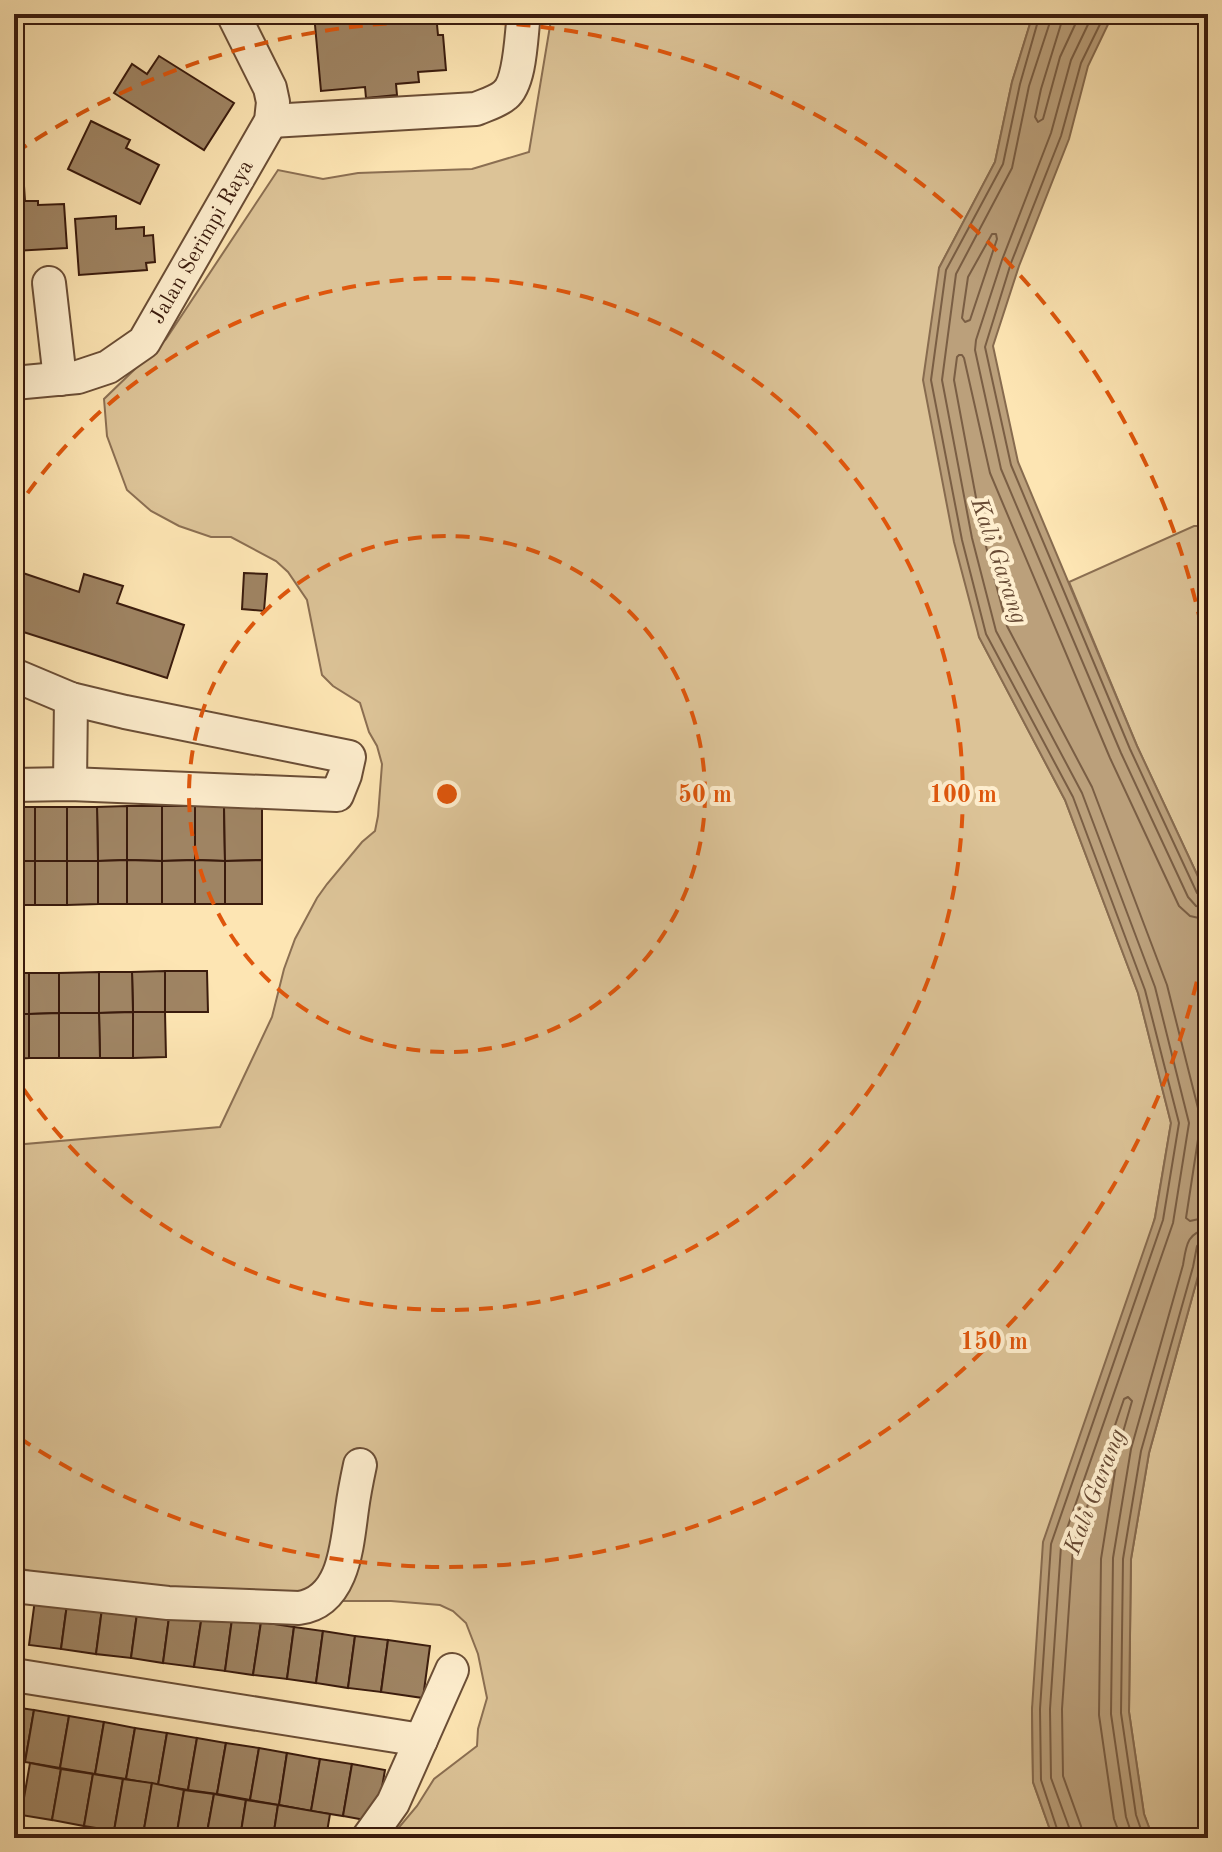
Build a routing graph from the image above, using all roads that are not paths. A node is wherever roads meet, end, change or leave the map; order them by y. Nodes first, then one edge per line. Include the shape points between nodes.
1 (233, 14) edge
2 (524, 14) edge
3 (271, 121) junction
4 (49, 283) dead end
5 (60, 379) junction
6 (14, 383) edge
7 (14, 675) edge
8 (71, 699) junction
9 (70, 784) junction
10 (14, 785) edge
11 (360, 1465) dead end
12 (14, 1586) edge
13 (452, 1670) dead end
14 (14, 1675) edge
15 (421, 1740) junction
16 (368, 1838) edge

1 - 3 street via 270,88
2 - 3 street via 515,80 507,94 489,104
3 - 5 street, Jalan Serimpi Raya via 144,342 108,367
4 - 5 street
5 - 6 street, Jalan Serimpi Raya
7 - 8 street
8 - 9 street
8 - 9 street via 349,757 337,795
9 - 10 street
11 - 12 street via 341,1568 331,1590 308,1607 168,1603
13 - 15 street
14 - 15 street
15 - 16 street via 393,1803

